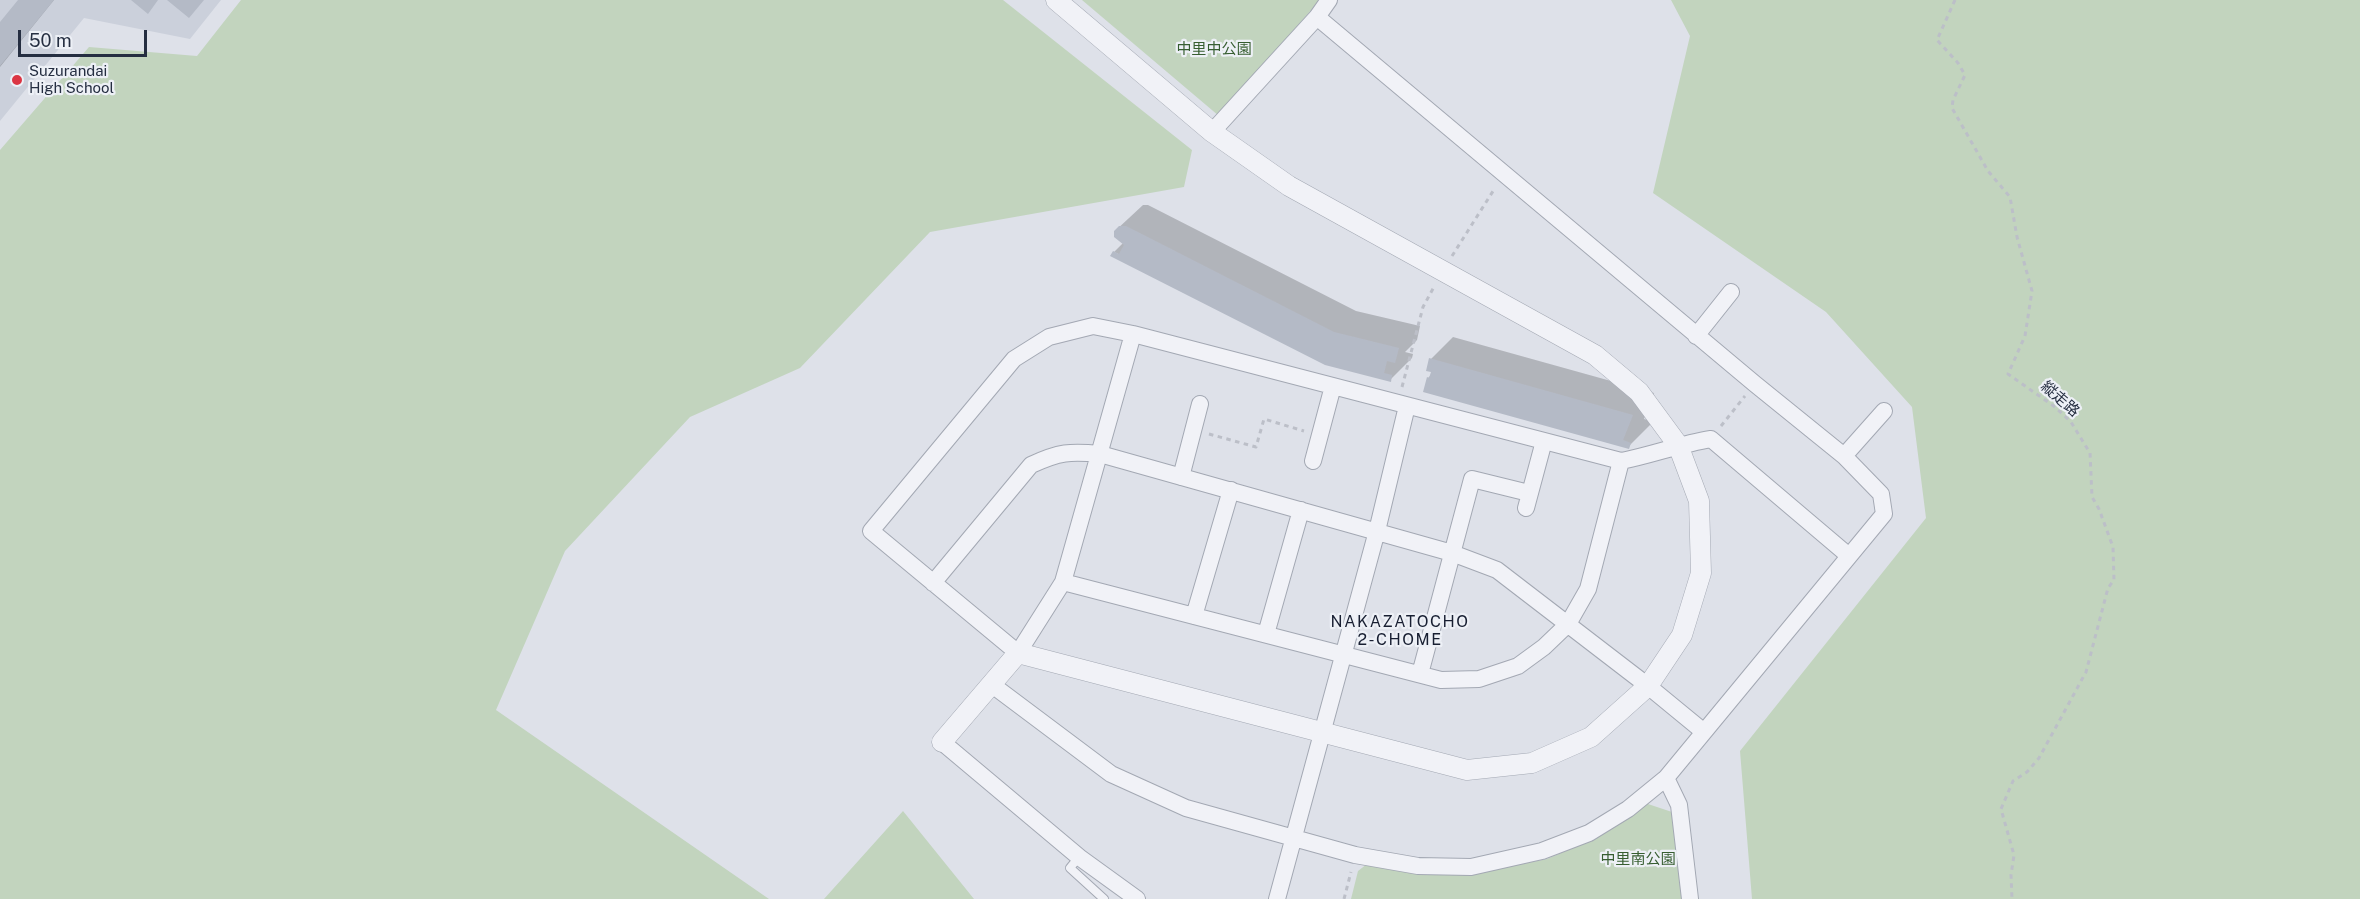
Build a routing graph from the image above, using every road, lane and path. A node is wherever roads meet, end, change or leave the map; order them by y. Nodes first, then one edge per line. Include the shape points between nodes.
1 (1056, 0) edge
2 (1329, 0) edge
3 (1955, 0) edge
4 (1317, 18) junction
5 (1212, 132) junction
6 (1731, 292) dead end
7 (1133, 334) junction
8 (1696, 336) junction
9 (1755, 384) junction
10 (1333, 386) junction
11 (1200, 404) dead end
12 (1407, 406) junction
13 (1884, 411) dead end
14 (1193, 430) junction
15 (1320, 436) junction
16 (1711, 439) junction
17 (1544, 441) junction
18 (1678, 445) junction
19 (1100, 454) junction
20 (1844, 456) junction
21 (1313, 461) dead end
22 (1622, 461) junction
23 (1181, 477) junction
24 (1230, 490) junction
25 (1301, 510) junction
26 (1377, 531) junction
27 (1452, 553) junction
28 (1849, 556) junction
29 (1063, 582) junction
30 (933, 583) junction
31 (1194, 616) junction
32 (1568, 624) junction
33 (1266, 634) junction
34 (1018, 653) junction
35 (1344, 654) junction
36 (1420, 674) junction
37 (991, 684) junction
38 (1648, 686) junction
39 (1704, 732) junction
40 (1323, 734) junction
41 (942, 742) joint
42 (1666, 778) junction
43 (1294, 838) junction
44 (1355, 855) junction
45 (1079, 857) junction
46 (1104, 899) edge
47 (1137, 899) edge
48 (1277, 899) edge
49 (1344, 899) edge
50 (1690, 899) edge
51 (2012, 899) edge

1 - 5 street
2 - 4 street
3 - 51 path, 縦走路 via 1937,40 1965,75 1952,108 1988,171 2010,197 2032,291 2025,336 2008,374 2071,422 2090,453 2092,497 2113,547 2114,580 2108,588 2086,672 2038,758 2013,781 2001,809 2014,855
4 - 5 street
4 - 8 street
5 - 18 street via 1289,186 1595,355 1639,392
6 - 8 street
7 - 10 street
7 - 19 street
7 - 30 street via 1093,326 1049,337 1014,359 871,531
8 - 9 street
9 - 16 path
9 - 20 street
10 - 12 street
10 - 15 street
11 - 14 street
12 - 17 street
12 - 26 street
13 - 20 street
14 - 15 path via 1256,447 1263,419
14 - 23 street
15 - 21 street
16 - 18 street
16 - 28 street
17 - 22 street
17 - 27 street via 1527,500 1472,479
18 - 22 street
18 - 38 street via 1699,501 1701,573 1682,635
19 - 23 street
19 - 29 street
19 - 30 street via 1054,454 1031,465
20 - 28 street via 1881,494 1884,514
22 - 32 street via 1588,589
23 - 24 street
24 - 25 street
24 - 31 street
25 - 26 street
25 - 33 street
26 - 27 street
26 - 35 street
27 - 32 street via 1497,570
27 - 36 street
28 - 39 street
29 - 31 street
29 - 34 street
30 - 34 street
31 - 33 street
32 - 36 street via 1518,666 1479,679 1441,680
32 - 38 street
33 - 35 street
34 - 37 street
34 - 40 street
35 - 36 street
35 - 40 street
37 - 41 street
37 - 43 street via 1112,774 1186,808
38 - 39 street
38 - 40 street via 1591,737 1532,764 1467,770
39 - 42 street
40 - 43 street
41 - 45 street
42 - 44 street via 1628,809 1589,833 1542,851 1471,867 1418,866
42 - 50 street via 1679,805
43 - 44 street
43 - 48 street
44 - 49 path
45 - 46 lane via 1070,867
45 - 47 street

